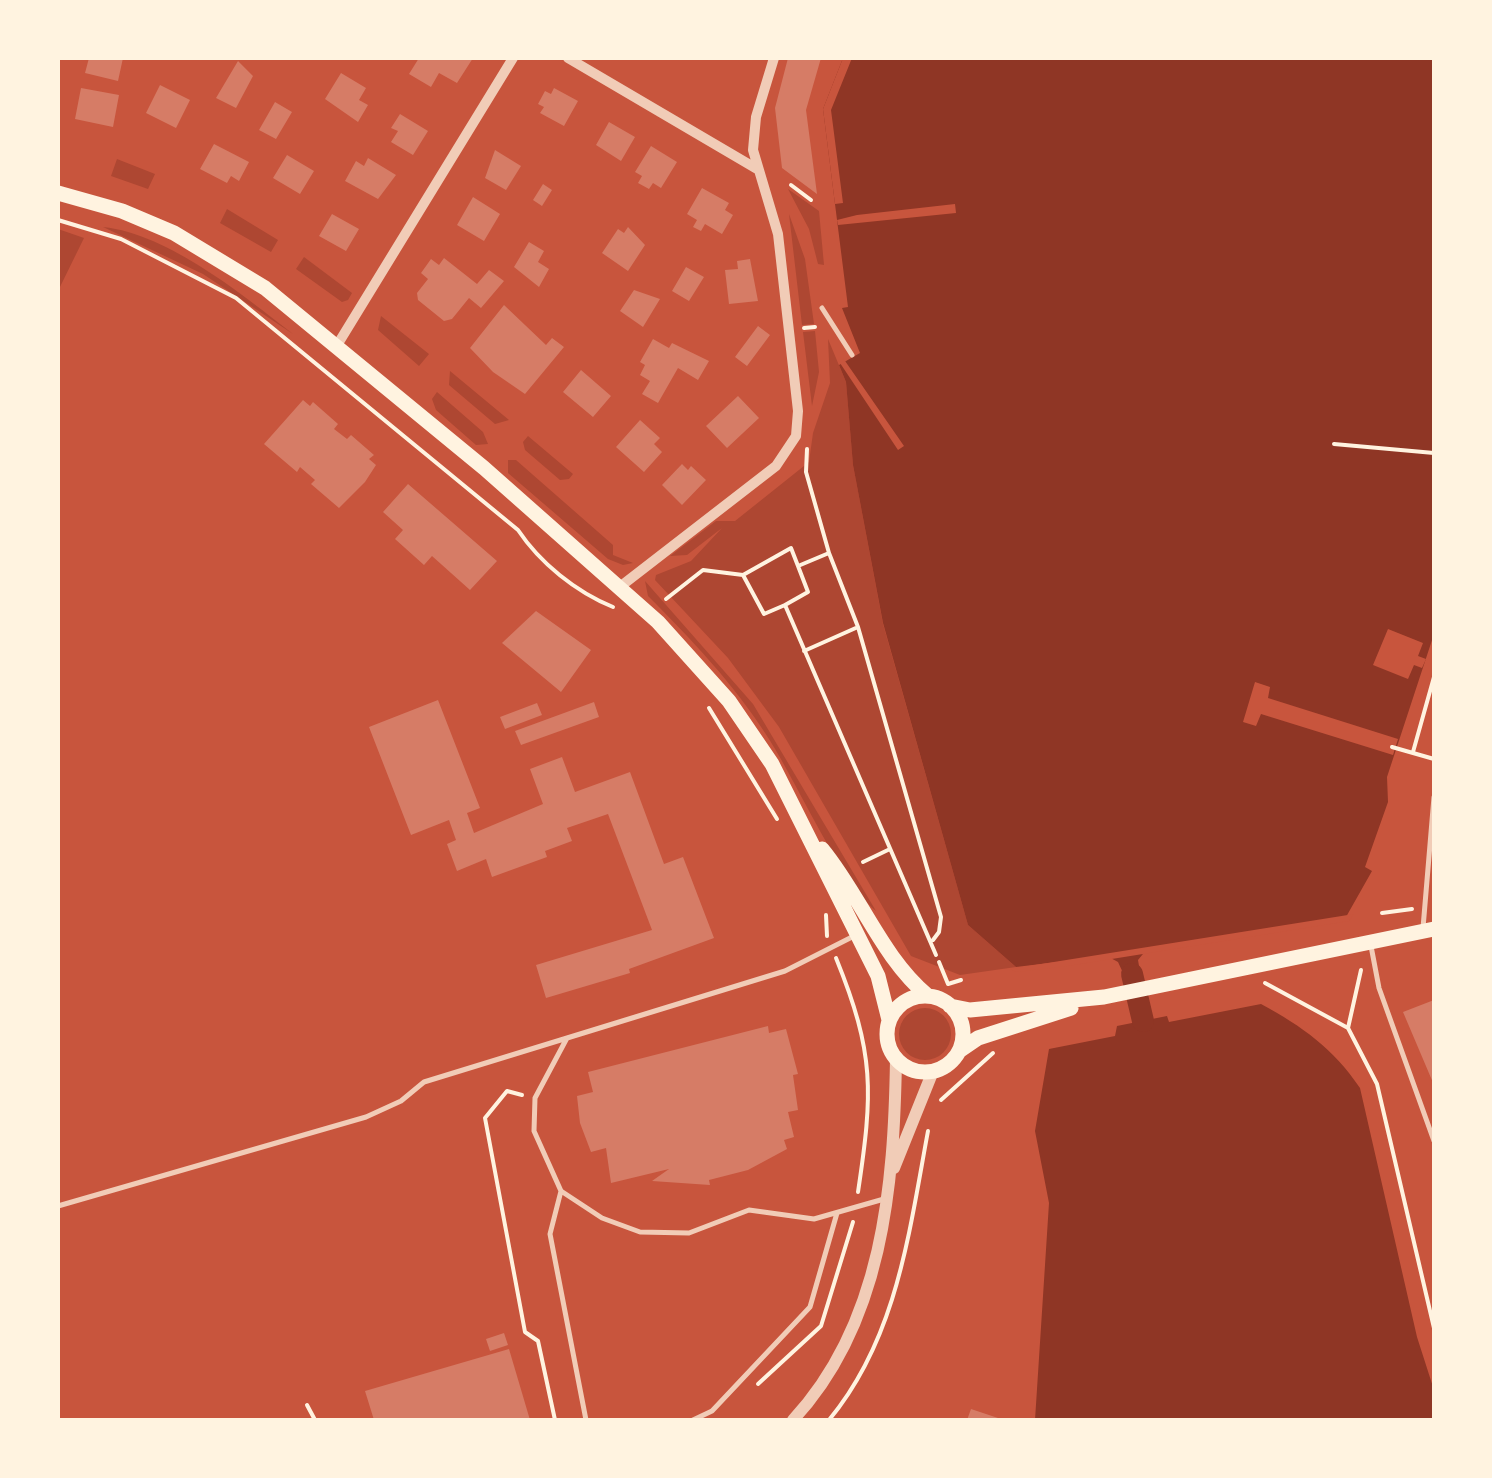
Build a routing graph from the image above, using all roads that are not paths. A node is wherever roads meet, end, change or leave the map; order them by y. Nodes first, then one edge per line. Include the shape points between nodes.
1 (513, 58) edge
2 (568, 58) edge
3 (774, 58) edge
4 (757, 170) junction
5 (58, 194) edge
6 (822, 308) dead end
7 (336, 348) junction
8 (852, 356) dead end
9 (621, 586) junction
10 (1434, 797) edge
11 (813, 838) junction
12 (1429, 930) edge
13 (858, 935) junction
14 (1371, 943) junction
15 (928, 996) junction
16 (1104, 997) junction
17 (950, 1006) junction
18 (889, 1020) junction
19 (568, 1036) junction
20 (959, 1051) junction
21 (896, 1059) junction
22 (934, 1071) junction
23 (1434, 1141) edge
24 (561, 1192) junction
25 (888, 1192) junction
26 (58, 1206) edge
27 (837, 1214) junction
28 (586, 1420) edge
29 (693, 1420) edge
30 (793, 1420) edge

1 - 7 street
2 - 4 street
3 - 4 street via 754,133
4 - 9 street via 778,234 796,436 776,466
5 - 7 main road via 122,211 207,250
6 - 8 lane
7 - 9 main road
9 - 11 main road via 729,701
10 - 12 lane via 1424,908
11 - 13 main road
11 - 15 main road via 898,966
12 - 14 main road
13 - 18 main road via 887,998
13 - 19 lane via 785,972
14 - 16 main road
14 - 23 lane via 1378,988
15 - 17 main road
15 - 18 main road via 904,1001
16 - 17 main road via 970,1010
16 - 20 main road via 978,1038
17 - 20 main road via 962,1027
18 - 21 main road via 886,1036
19 - 24 lane via 535,1098 534,1132
19 - 26 lane via 424,1082 366,1117
20 - 22 main road
21 - 22 main road via 917,1072
21 - 25 street
22 - 25 street via 909,1122
24 - 27 lane via 640,1232 689,1233 749,1210 785,1218
24 - 28 lane via 550,1234
25 - 27 lane
25 - 30 street via 856,1330 819,1392
27 - 29 lane via 810,1308 712,1411

